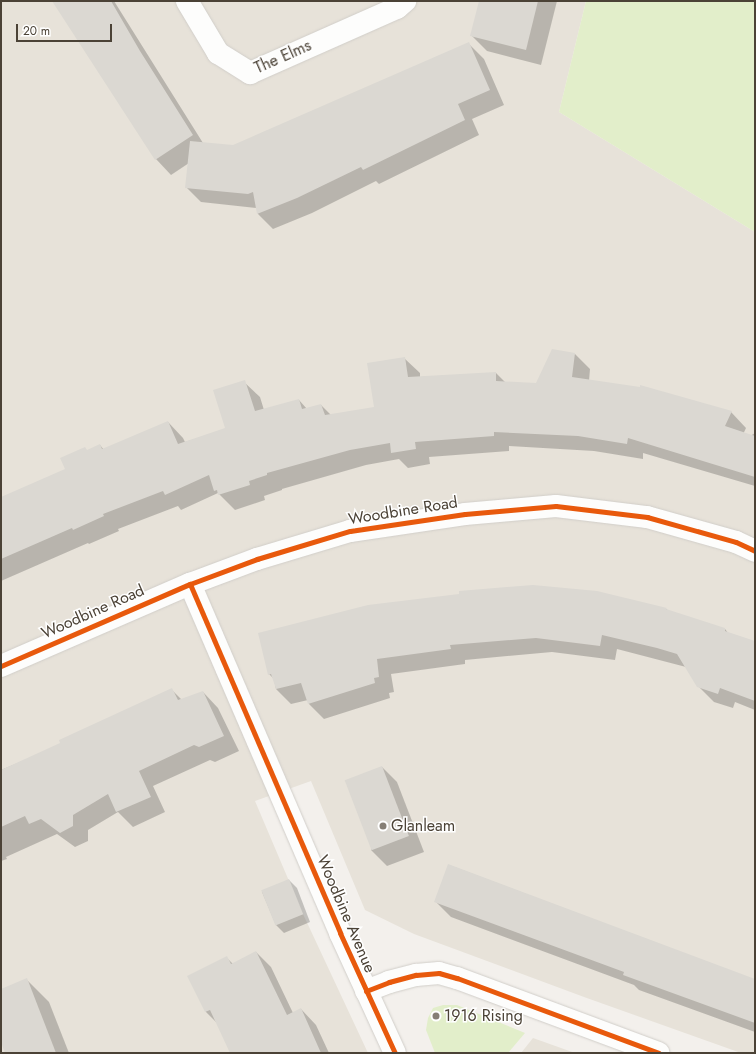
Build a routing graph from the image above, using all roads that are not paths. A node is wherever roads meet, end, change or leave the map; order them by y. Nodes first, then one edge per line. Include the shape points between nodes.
1 (187, 1) edge
2 (405, 1) edge
3 (755, 551) edge
4 (190, 584) junction
5 (1, 666) edge
6 (366, 991) junction
7 (395, 1053) edge
8 (659, 1053) edge

1 - 2 street, The Elms via 218,53 250,73 397,8
3 - 4 street, Woodbine Road via 736,542 647,517 556,506 465,514 350,531 257,559
4 - 5 street, Woodbine Road
4 - 6 street, Woodbine Avenue
6 - 7 street
6 - 8 street, Woodbine Avenue via 416,975 439,973

